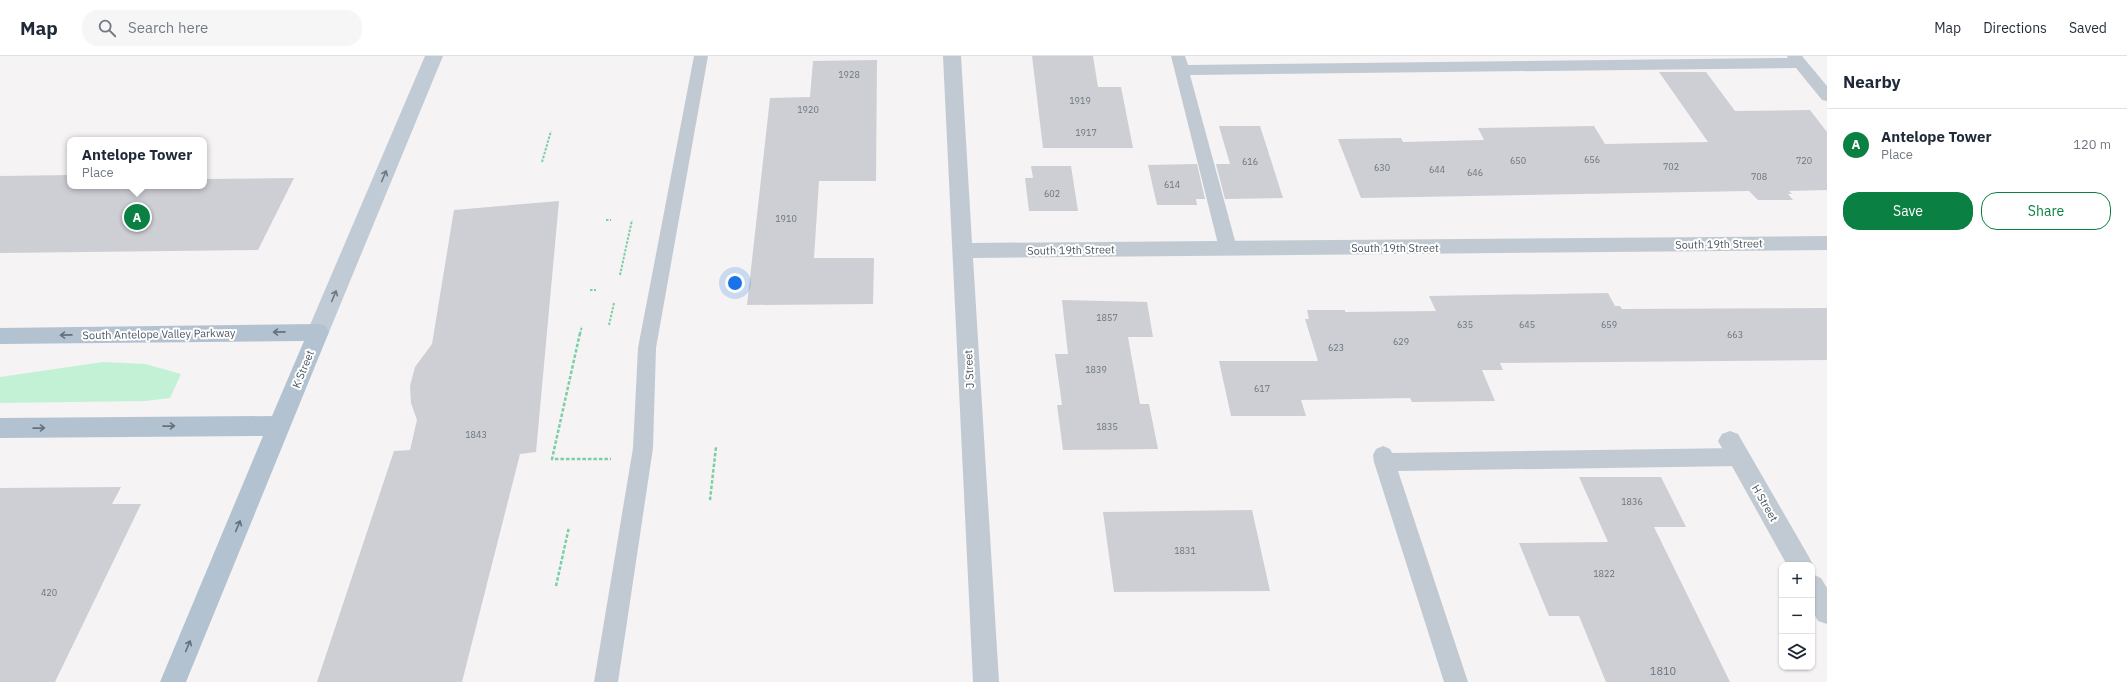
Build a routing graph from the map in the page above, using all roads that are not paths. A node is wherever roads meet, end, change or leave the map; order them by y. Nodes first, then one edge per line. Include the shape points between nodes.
1 (434, 56) edge
2 (701, 56) edge
3 (952, 56) edge
4 (1797, 60) edge
5 (1180, 63) edge
6 (1827, 96) edge
7 (1827, 243) edge
8 (1228, 248) junction
9 (962, 251) junction
10 (318, 332) junction
11 (0, 336) edge
12 (280, 426) junction
13 (0, 428) edge
14 (1734, 449) joint
15 (1798, 562) edge
16 (1815, 591) edge
17 (1827, 612) edge
18 (173, 682) edge
19 (606, 682) edge
20 (986, 682) edge
21 (1456, 682) edge

10 -> 1 main road, K Street
2 - 19 lane via 647,348 643,448
3 - 9 street, J Street
4 - 5 lane
4 - 6 lane
5 - 8 lane
7 - 8 street, South 19th Street
8 - 9 street, South 19th Street
9 - 20 street, J Street
10 -> 11 main road, South Antelope Valley Parkway
10 - 12 main road, K Street
13 -> 12 main road
18 -> 12 main road, K Street
14 - 15 street, H Street
14 - 21 lane via 1383,459
16 - 17 street

